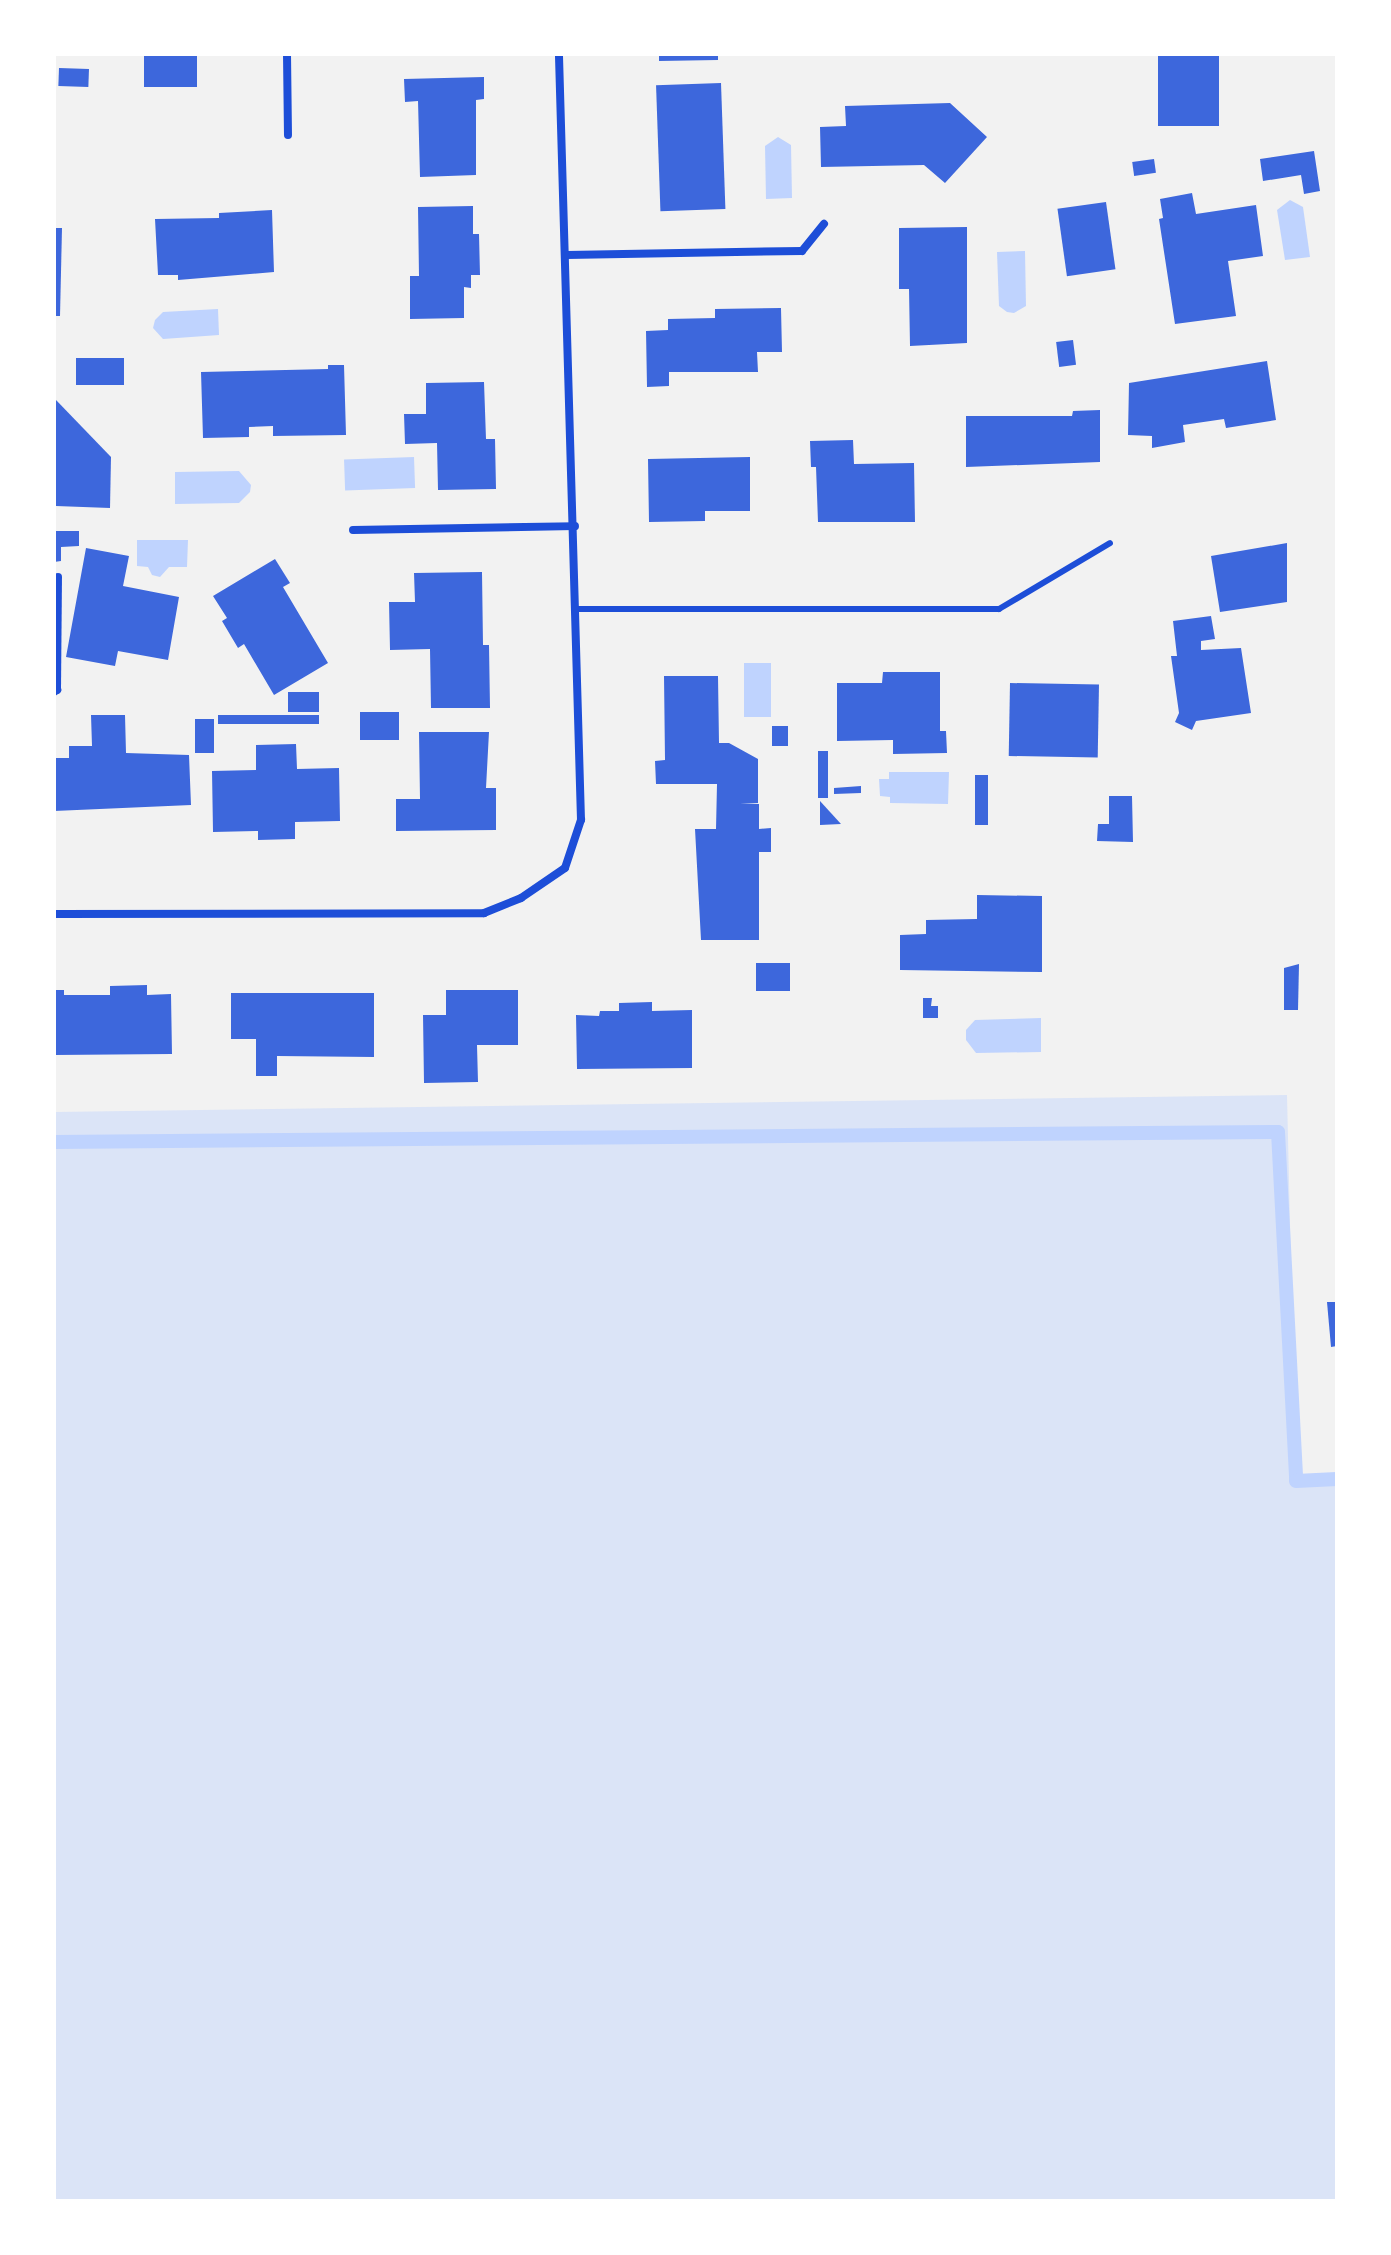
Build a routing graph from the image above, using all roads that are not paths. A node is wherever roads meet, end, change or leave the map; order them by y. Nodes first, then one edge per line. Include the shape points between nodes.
1 (287, 54) edge
2 (559, 54) edge
3 (288, 135) dead end
4 (824, 224) dead end
5 (567, 255) junction
6 (575, 526) junction
7 (353, 530) dead end
8 (1110, 543) dead end
9 (58, 577) dead end
10 (577, 609) junction
11 (54, 692) edge
12 (54, 914) edge

1 - 3 street
2 - 5 street
4 - 5 street via 802,251
5 - 6 street
6 - 7 street
6 - 10 street
8 - 10 lane via 999,609
9 - 11 street
10 - 12 street via 581,820 565,868 521,898 484,913

